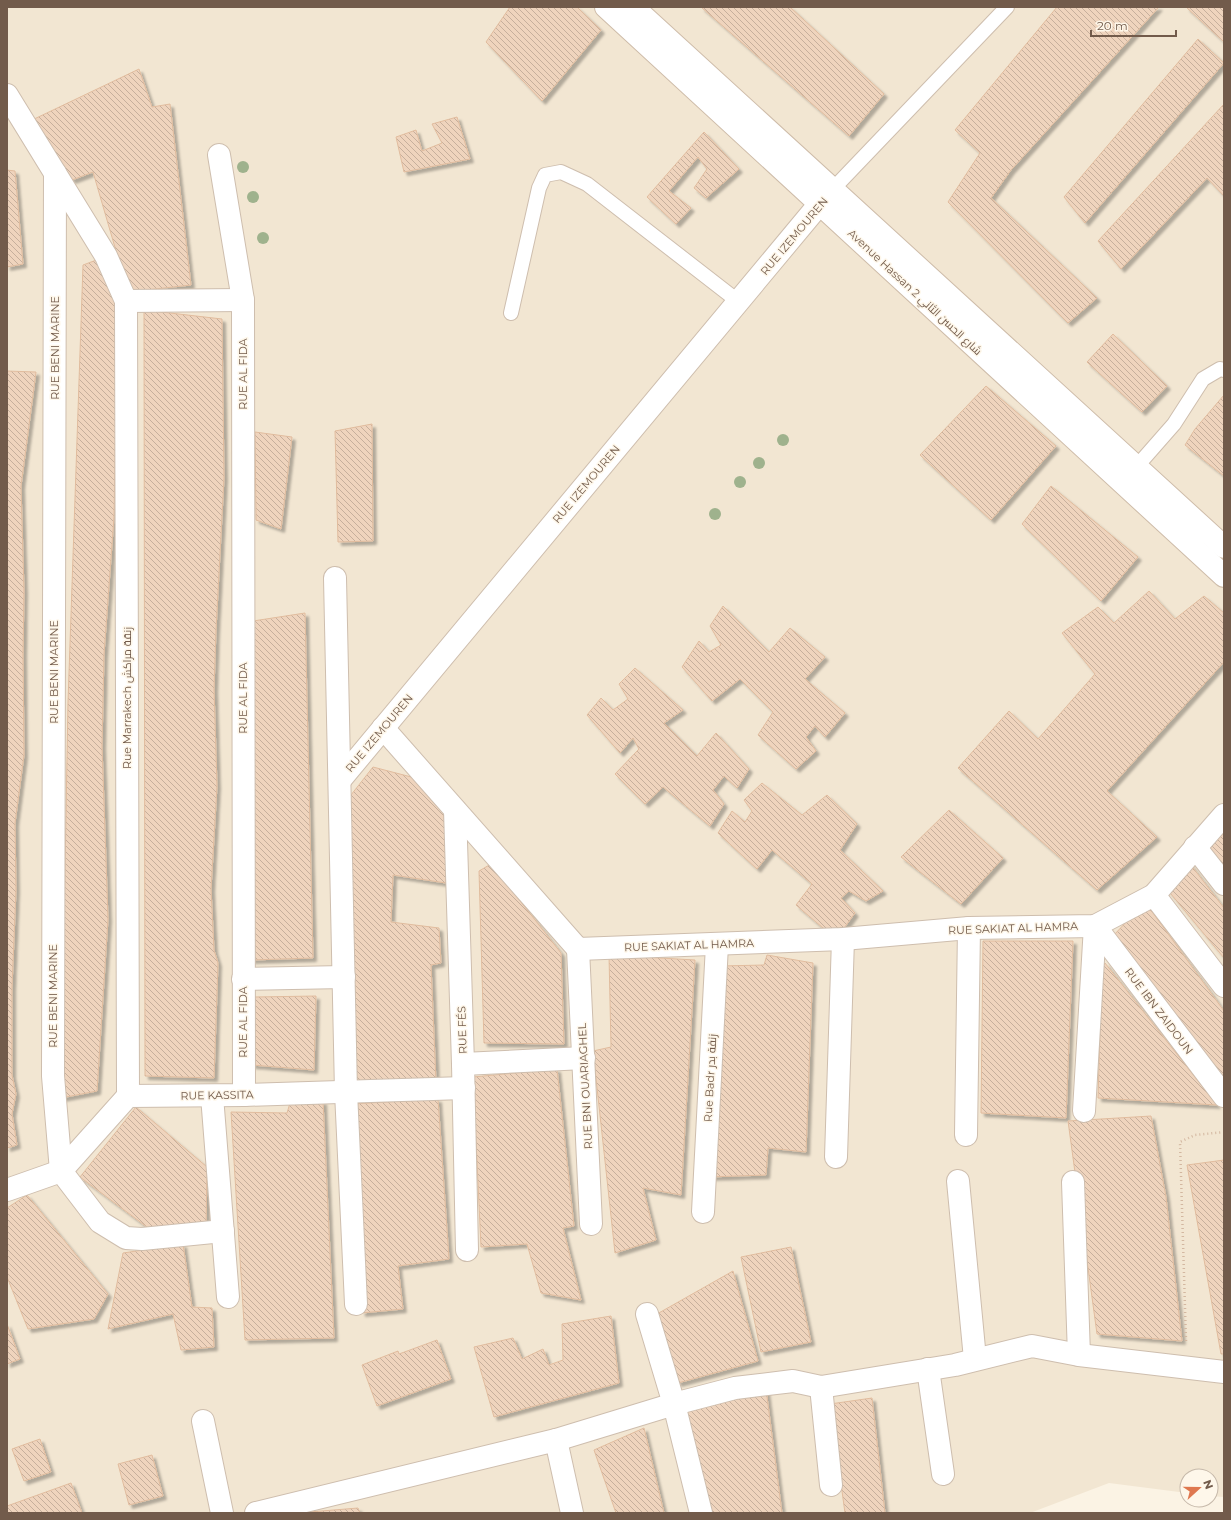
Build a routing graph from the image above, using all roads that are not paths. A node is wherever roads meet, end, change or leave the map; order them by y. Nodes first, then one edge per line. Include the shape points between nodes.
1 (606, 7) edge
2 (633, 7) edge
3 (1007, 7) edge
4 (7, 95) edge
5 (219, 155) dead end
6 (55, 173) junction
7 (826, 196) junction
8 (243, 300) junction
9 (126, 301) junction
10 (739, 302) junction
11 (511, 313) dead end
12 (1224, 370) edge
13 (1130, 475) junction
14 (1224, 547) edge
15 (1224, 576) edge
16 (335, 578) dead end
17 (383, 728) junction
18 (340, 780) junction
19 (456, 810) junction
20 (1224, 815) edge
21 (1195, 847) junction
22 (1224, 884) edge
23 (1154, 895) junction
24 (1095, 926) junction
25 (969, 928) junction
26 (843, 939) junction
27 (717, 944) junction
28 (578, 949) junction
29 (344, 977) junction
30 (243, 979) junction
31 (1224, 986) edge
32 (584, 1058) junction
33 (464, 1064) junction
34 (464, 1088) junction
35 (346, 1092) junction
36 (244, 1095) junction
37 (128, 1096) junction
38 (212, 1096) junction
39 (1224, 1096) edge
40 (1084, 1111) dead end
41 (966, 1135) dead end
42 (836, 1157) dead end
43 (61, 1171) junction
44 (958, 1181) dead end
45 (1073, 1182) dead end
46 (7, 1190) edge
47 (704, 1212) dead end
48 (591, 1224) dead end
49 (223, 1231) junction
50 (467, 1250) dead end
51 (228, 1297) dead end
52 (356, 1304) dead end
53 (647, 1314) dead end
54 (1079, 1355) junction
55 (975, 1359) junction
56 (928, 1369) junction
57 (1220, 1372) edge
58 (821, 1387) junction
59 (674, 1404) junction
60 (203, 1421) dead end
61 (556, 1440) junction
62 (943, 1474) dead end
63 (831, 1485) dead end
64 (222, 1513) edge
65 (256, 1513) edge
66 (572, 1513) edge
67 (701, 1513) edge

1 - 7 street, Avenue Hassan 2 شارع الحسن الثاني
2 - 7 street, Avenue Hassan 2 شارع الحسن الثاني
3 - 7 lane
4 - 6 street
5 - 8 street, RUE AL FIDA
6 - 9 street via 106,256
6 - 43 street, RUE BENI MARINE via 53,1076
7 - 10 street, RUE IZEMOUREN
7 - 13 street, Avenue Hassan 2 شارع الحسن الثاني
8 - 9 street
8 - 30 street, RUE AL FIDA
9 - 37 street, Rue Marrakech زنقة مراكش
10 - 11 lane via 587,184 560,172 545,175 540,188
10 - 17 street, RUE IZEMOUREN
12 - 13 lane via 1203,379 1174,424
13 - 14 street, Avenue Hassan 2 شارع الحسن الثاني
13 - 15 street, Avenue Hassan 2 شارع الحسن الثاني
16 - 18 street
17 - 18 street, RUE IZEMOUREN
17 - 19 street
18 - 29 street
19 - 28 street
19 - 33 street, RUE FÉS
20 - 21 street
21 - 22 street
21 - 23 street
23 - 24 street
23 - 31 street
24 - 25 street, RUE SAKIAT AL HAMRA
24 - 39 street, RUE IBN ZAIDOUN
24 - 40 street
25 - 26 street, RUE SAKIAT AL HAMRA
25 - 41 street
26 - 27 street, RUE SAKIAT AL HAMRA
26 - 42 street
27 - 28 street, RUE SAKIAT AL HAMRA
27 - 47 street, Rue Badr زنقة بدر
28 - 32 street, RUE BNI OUARIAGHEL
29 - 30 street
29 - 35 street
30 - 36 street, RUE AL FIDA
32 - 33 street
32 - 48 street, RUE BNI OUARIAGHEL
33 - 34 street, RUE FÉS
34 - 35 street, RUE KASSITA
34 - 50 street, RUE FÉS
35 - 36 street, RUE KASSITA
35 - 52 street
36 - 38 street, RUE KASSITA
37 - 38 street, RUE KASSITA
37 - 43 street
38 - 49 street
43 - 46 street
43 - 49 street via 100,1222 126,1238 149,1239
44 - 55 street
45 - 54 street
49 - 51 street
53 - 59 street
54 - 55 street via 1032,1346
54 - 57 street
55 - 56 street
56 - 58 street
56 - 62 street
58 - 59 street via 793,1382 735,1388
58 - 63 street
59 - 61 street
59 - 67 street
60 - 64 street
61 - 65 street
61 - 66 street

